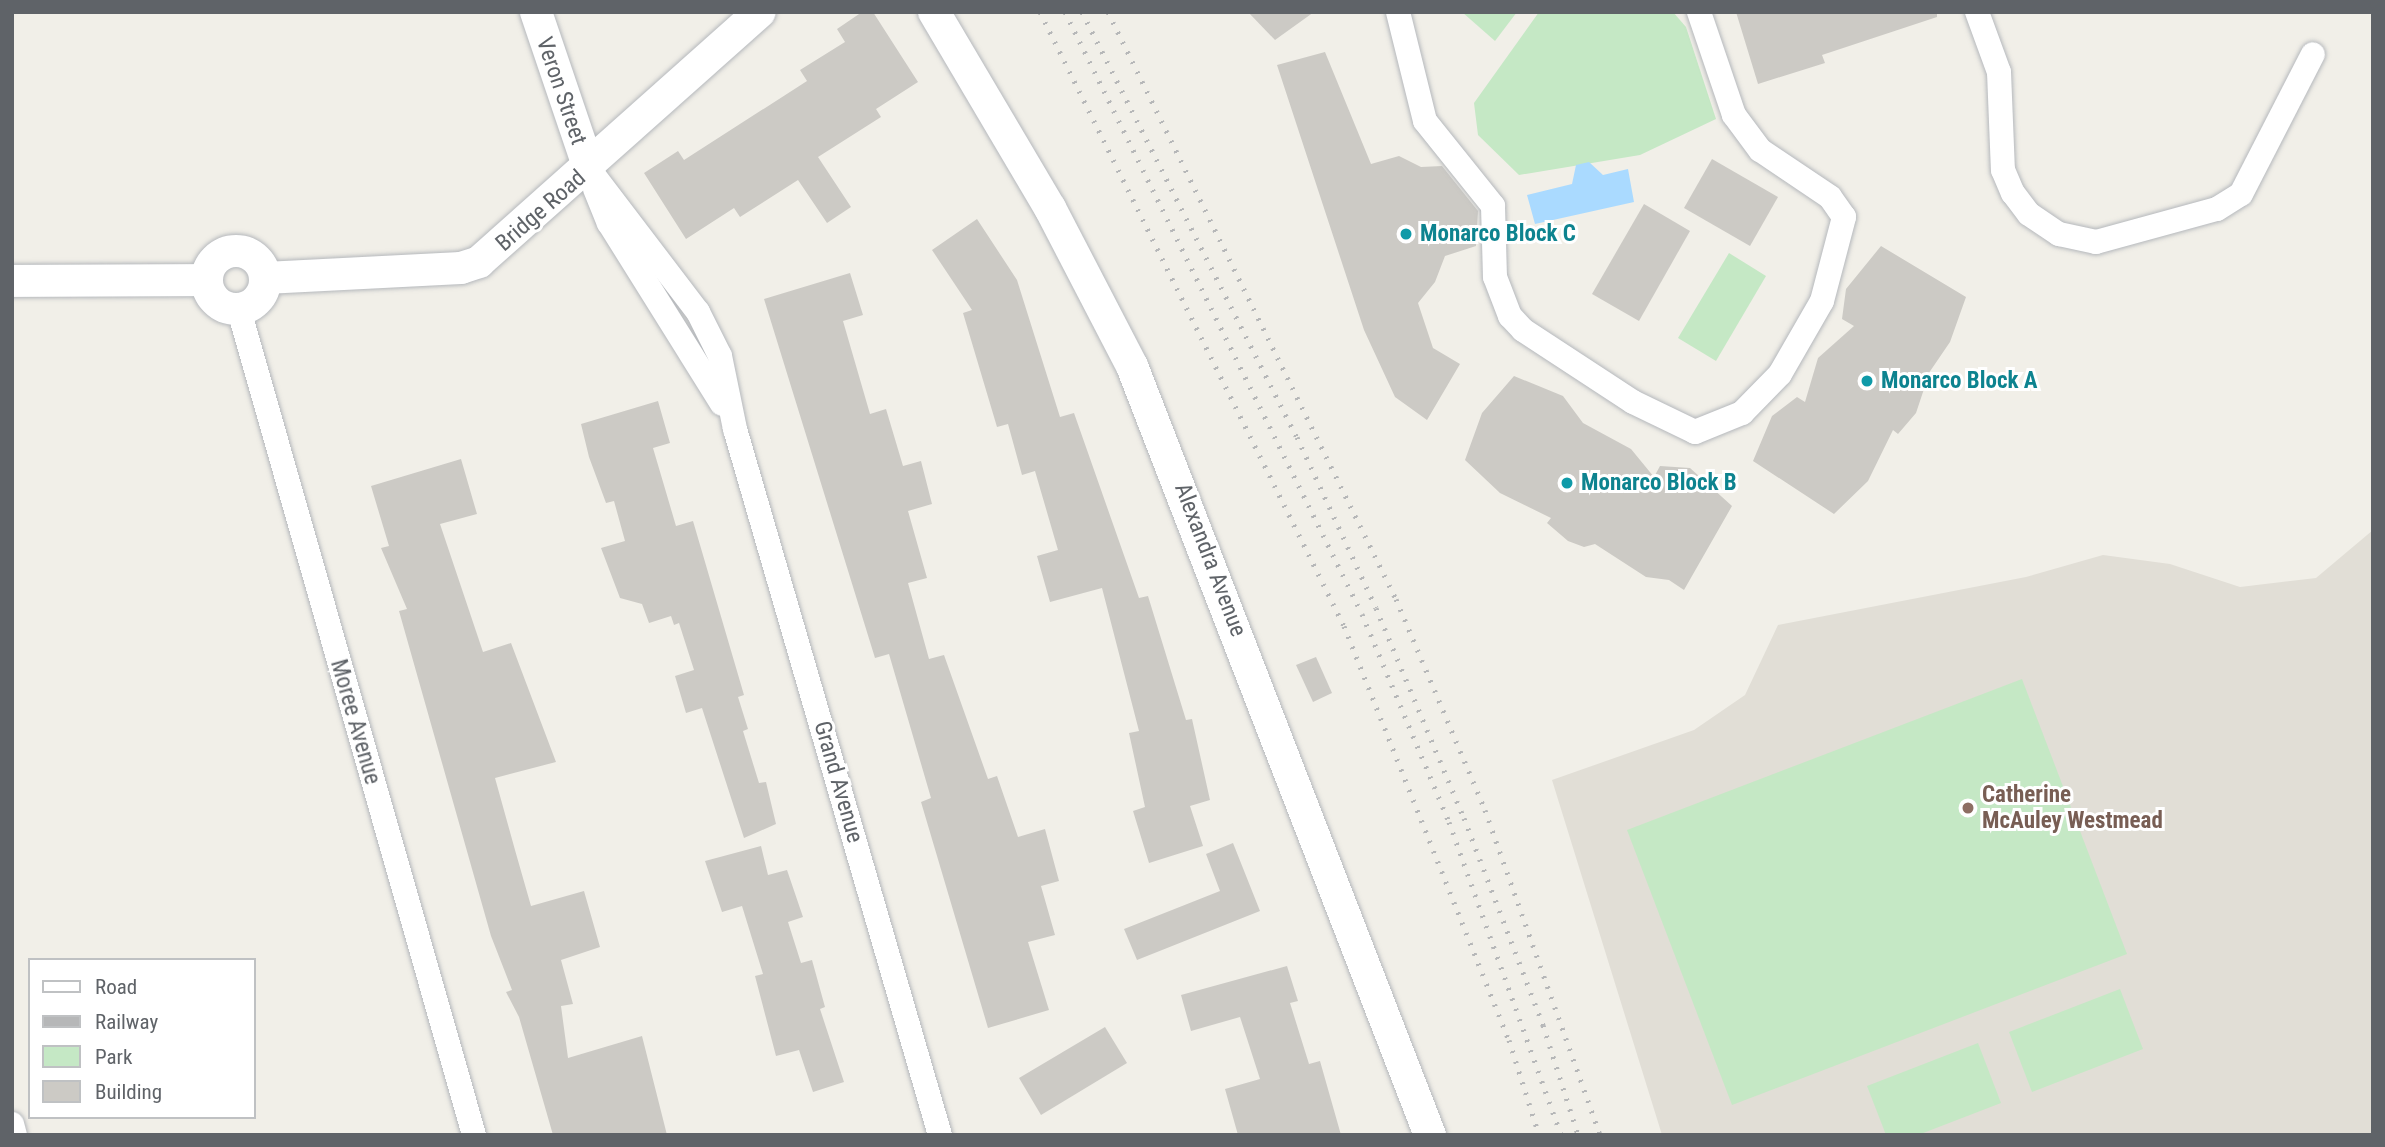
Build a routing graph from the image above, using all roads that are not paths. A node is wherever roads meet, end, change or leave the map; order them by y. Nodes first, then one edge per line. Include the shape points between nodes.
1 (536, 12) edge
2 (760, 12) edge
3 (934, 12) edge
4 (1398, 12) edge
5 (1699, 12) edge
6 (1977, 12) edge
7 (2313, 54) dead end
8 (589, 169) junction
9 (265, 278) junction
10 (207, 280) junction
11 (12, 281) edge
12 (239, 310) junction
13 (12, 1124) edge
14 (15, 1135) edge
15 (474, 1135) edge
16 (940, 1135) edge
17 (1430, 1135) edge

1 - 8 street, Veron Street
2 - 8 street, Bridge Road
3 - 17 street, Alexandra Avenue via 1050,208 1132,366
4 - 5 street via 1425,121 1493,206 1495,276 1510,316 1523,330 1616,391 1695,432 1742,413 1780,374 1822,301 1844,217 1830,197 1760,150 1734,115
6 - 7 street via 1999,72 2003,170 2014,193 2029,214 2059,234 2096,242 2217,209 2241,194
8 - 9 street, Bridge Road via 495,252 470,265
8 - 16 street, Grand Avenue via 698,313 720,356 735,429
9 - 10 street via 257,260 240,251 213,262
9 - 12 street via 258,299
10 - 11 street
10 - 12 street via 216,302
12 - 15 street, Moree Avenue
13 - 14 street

